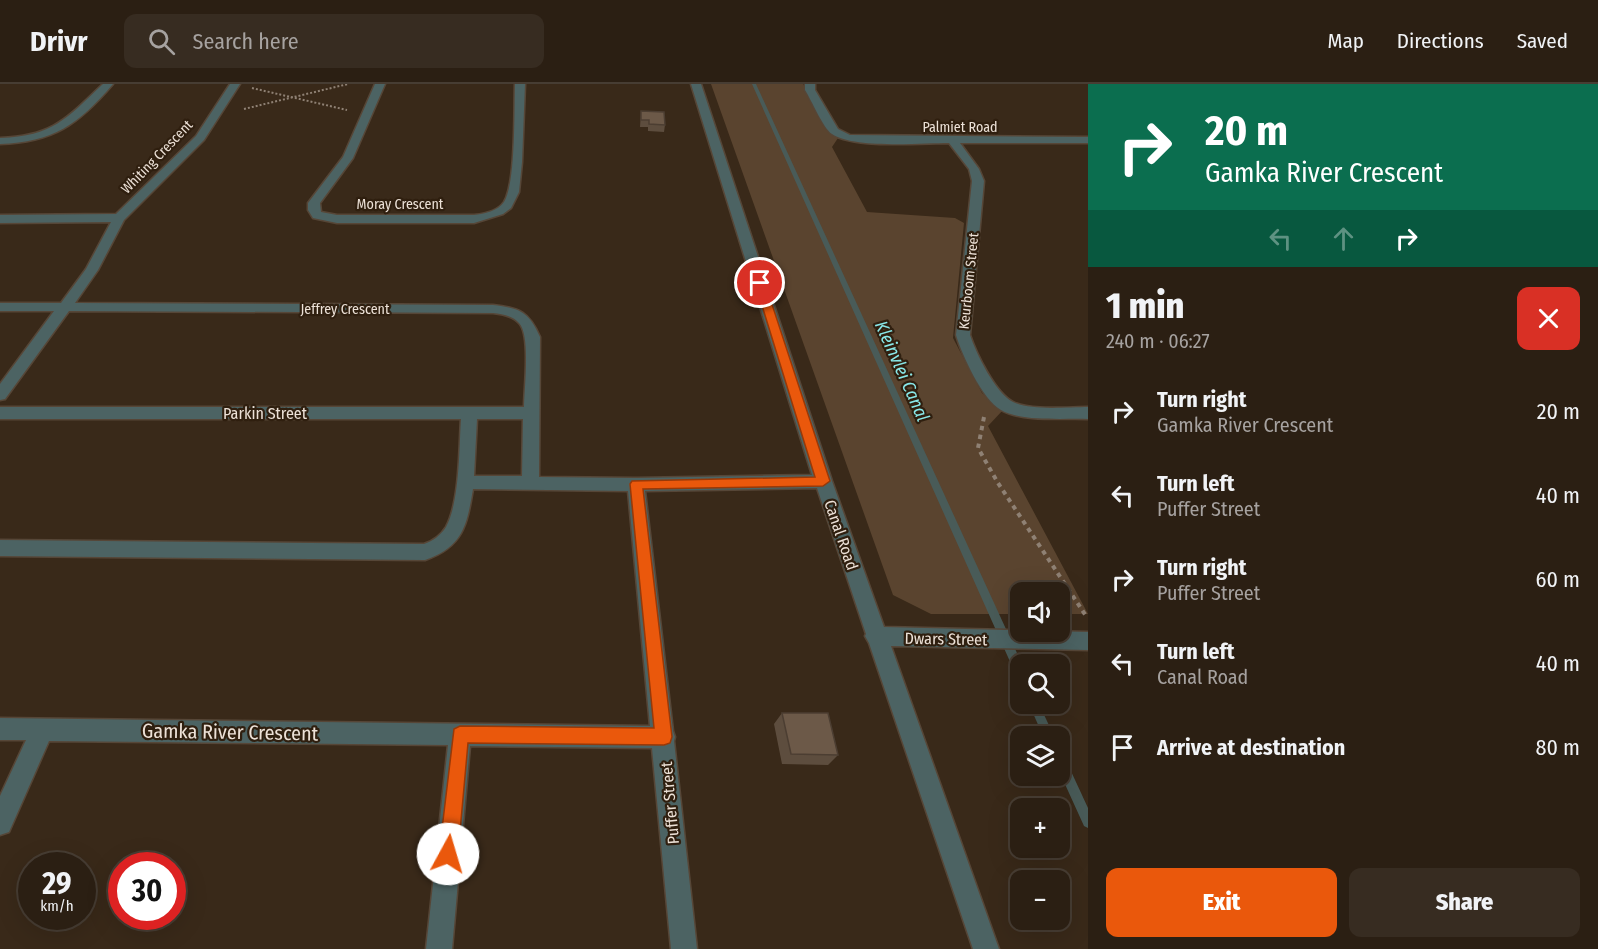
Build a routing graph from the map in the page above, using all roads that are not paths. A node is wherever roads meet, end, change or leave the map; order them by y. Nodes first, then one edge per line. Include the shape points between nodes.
1 (108, 84) edge
2 (380, 84) edge
3 (520, 84) edge
4 (696, 84) edge
5 (810, 84) edge
6 (234, 85) edge
7 (952, 140) junction
8 (1088, 140) edge
9 (0, 141) edge
10 (119, 218) junction
11 (0, 219) edge
12 (0, 307) edge
13 (64, 308) junction
14 (0, 395) edge
15 (0, 413) edge
16 (468, 413) junction
17 (530, 413) junction
18 (1088, 413) edge
19 (823, 481) junction
20 (465, 482) junction
21 (530, 482) junction
22 (636, 484) junction
23 (0, 548) edge
24 (875, 636) junction
25 (1088, 641) edge
26 (0, 729) edge
27 (43, 729) junction
28 (460, 735) junction
29 (664, 737) junction
30 (0, 823) edge
31 (439, 949) edge
32 (684, 949) edge
33 (986, 949) edge

1 - 9 street via 51,134 31,140
2 - 3 street, Moray Crescent via 348,158 314,203 317,215 337,219 474,219 502,209 510,202 514,183
4 - 19 street, Canal Road
5 - 7 street, Palmiet Road via 840,136 860,140
6 - 10 street, Whiting Crescent via 200,138
7 - 8 street, Palmiet Road
7 - 18 street, Keurboom Street via 978,181 963,335 969,353 1006,406 1028,412
10 - 11 street, Whiting Crescent
10 - 13 street, Whiting Crescent via 92,270
12 - 13 street, Jeffrey Crescent
13 - 14 street, Whiting Crescent
13 - 17 street, Jeffrey Crescent via 508,311 526,321 532,338
15 - 16 street, Parkin Street
16 - 17 street, Parkin Street
16 - 20 street
17 - 21 street, Jeffrey Crescent
19 - 22 street
19 - 24 street, Canal Road
20 - 21 street
20 - 23 street via 450,538 440,548 424,552
21 - 22 street
22 - 29 street, Puffer Street
24 - 25 street, Dwars Street
24 - 33 street, Canal Road
26 - 27 street, Gamka River Crescent
27 - 28 street, Gamka River Crescent
27 - 30 street
28 - 29 street, Gamka River Crescent
28 - 31 street
29 - 32 street, Puffer Street

